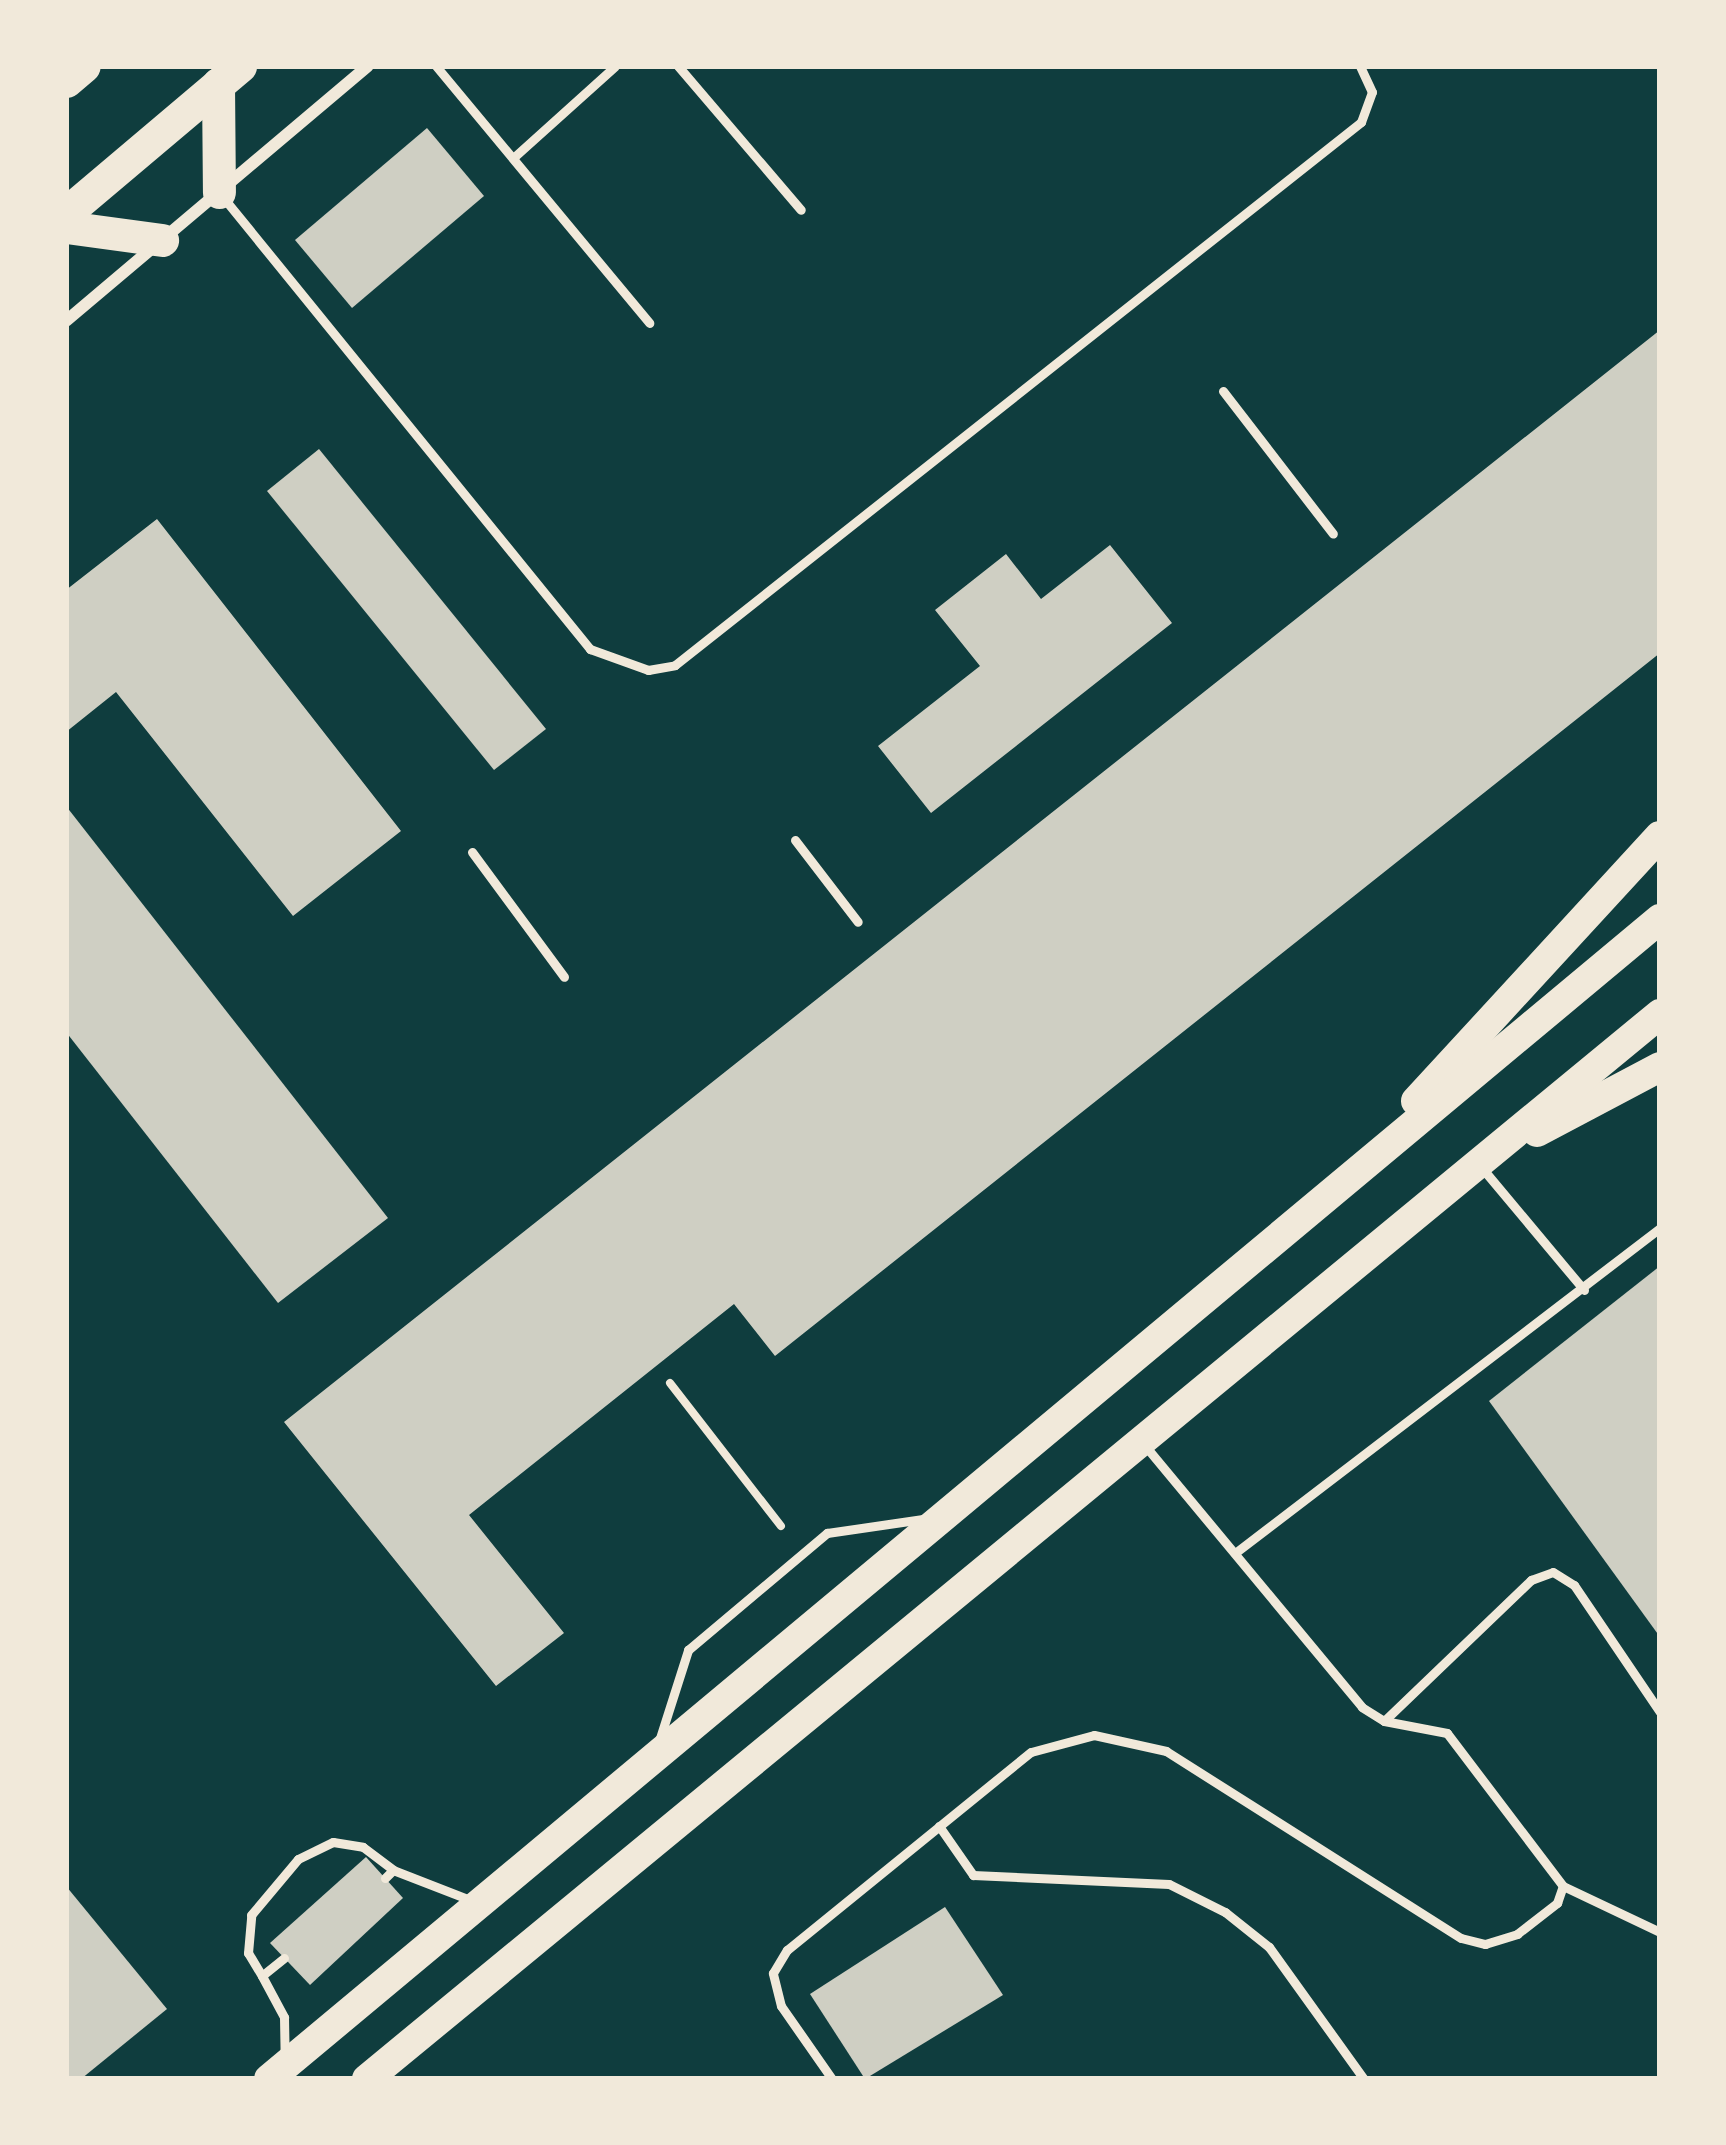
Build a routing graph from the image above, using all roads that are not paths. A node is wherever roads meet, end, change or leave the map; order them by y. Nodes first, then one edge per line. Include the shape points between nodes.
1 (83, 66) edge
2 (368, 66) edge
3 (436, 66) edge
4 (615, 66) edge
5 (678, 66) edge
6 (1360, 66) edge
7 (229, 75) edge
8 (66, 81) edge
9 (513, 158) junction
10 (219, 192) junction
11 (801, 210) dead end
12 (66, 213) edge
13 (66, 227) edge
14 (162, 240) junction
15 (66, 321) edge
16 (650, 323) dead end
17 (1223, 391) dead end
18 (1333, 534) dead end
19 (1660, 836) edge
20 (794, 840) dead end
21 (472, 852) dead end
22 (1660, 919) edge
23 (858, 922) dead end
24 (564, 976) dead end
25 (1660, 1014) edge
26 (1660, 1067) edge
27 (1479, 1163) junction
28 (1348, 1176) junction
29 (1660, 1228) edge
30 (1584, 1290) junction
31 (1142, 1441) junction
32 (934, 1518) junction
33 (1235, 1552) junction
34 (1660, 1712) edge
35 (1384, 1721) junction
36 (656, 1753) junction
37 (939, 1826) junction
38 (1563, 1886) junction
39 (478, 1903) junction
40 (1660, 1932) edge
41 (284, 1958) dead end
42 (262, 1976) junction
43 (277, 2072) edge
44 (367, 2079) edge
45 (832, 2079) edge
46 (1364, 2079) edge

1 - 8 highway
2 - 10 street
3 - 9 lane
4 - 9 lane
5 - 11 lane
6 - 10 lane via 1372,92 1361,122 675,664 648,670 590,649
7 - 10 highway
7 - 12 highway
9 - 16 lane
10 - 14 street
13 - 14 highway
14 - 15 street
17 - 18 lane
19 - 28 main road
20 - 23 lane
21 - 24 lane
22 - 28 main road
25 - 27 main road
26 - 27 main road
27 - 30 lane
27 - 31 main road
28 - 32 main road
29 - 30 lane
30 - 33 lane
31 - 33 lane
31 - 44 main road
32 - 36 main road
32 - 36 lane via 827,1533 688,1650
33 - 35 lane via 1362,1707
34 - 35 lane via 1574,1586 1553,1572 1531,1580
35 - 38 lane via 1448,1733
36 - 39 main road
37 - 38 lane via 1031,1752 1094,1735 1166,1751 1461,1938 1485,1944 1517,1934 1557,1904
37 - 45 lane via 787,1950 773,1973 781,2006
37 - 46 lane via 973,1875 1169,1884 1225,1912 1269,1947
38 - 40 lane
39 - 42 lane via 389,1874 363,1847 333,1842 298,1859 250,1915 248,1953
39 - 43 main road
41 - 42 lane
42 - 43 lane via 284,2018

